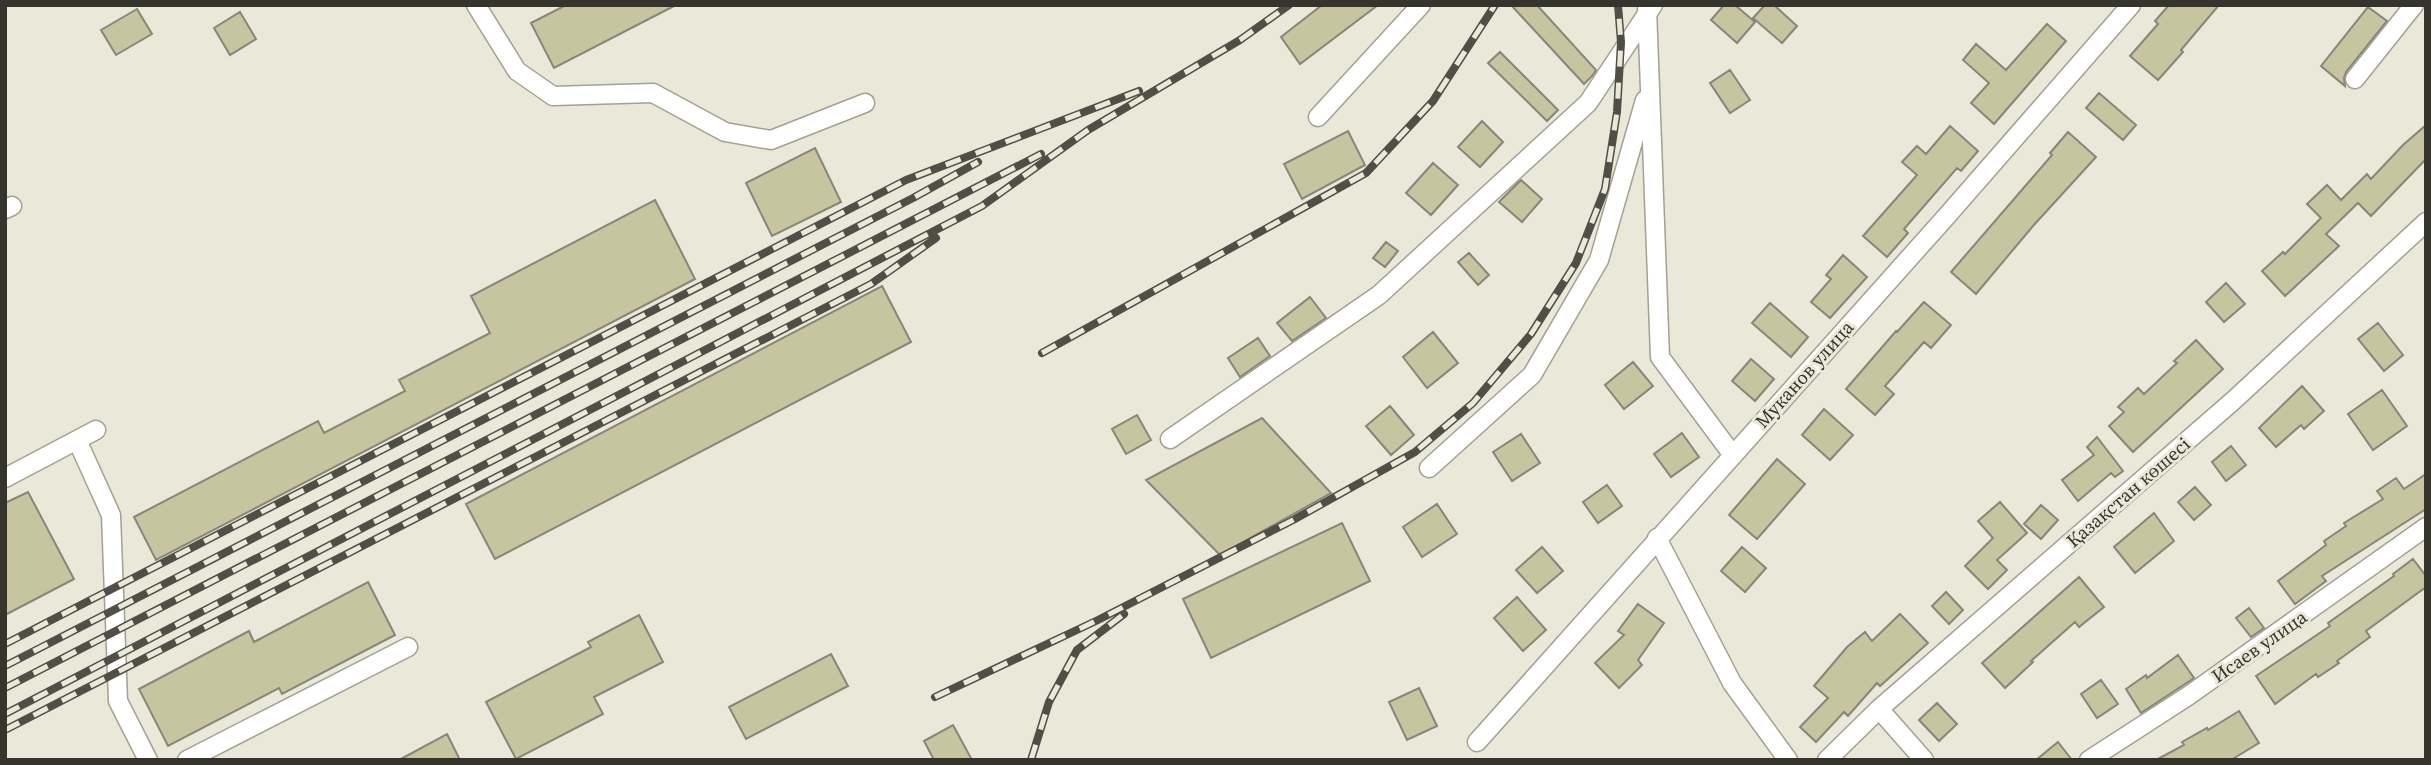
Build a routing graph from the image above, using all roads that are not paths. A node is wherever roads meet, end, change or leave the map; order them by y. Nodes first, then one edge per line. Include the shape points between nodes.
1 (476, 5) edge
2 (1421, 5) edge
3 (2131, 5) edge
4 (2414, 5) edge
5 (1649, 7) edge
6 (2355, 79) dead end
7 (1650, 83) junction
8 (865, 103) dead end
9 (1318, 117) dead end
10 (2426, 222) edge
11 (96, 430) dead end
12 (1170, 439) dead end
13 (77, 440) junction
14 (1732, 454) junction
15 (1429, 468) dead end
16 (5, 478) edge
17 (2426, 527) edge
18 (1657, 538) junction
19 (408, 647) dead end
20 (1879, 709) junction
21 (1477, 742) dead end
22 (148, 760) edge
23 (187, 760) edge
24 (1788, 760) edge
25 (1827, 760) edge
26 (1924, 760) edge
27 (2089, 760) edge

1 - 8 street via 517,71 553,96 653,93 725,132 771,140
2 - 9 street
3 - 14 street, Муканов улица
4 - 6 street
5 - 7 street
5 - 12 street via 1588,103 1379,295
7 - 14 street via 1660,357
7 - 15 street via 1599,260 1532,375
10 - 20 street, Қазақстан көшесі via 2234,400
11 - 13 street
13 - 16 street
13 - 22 street via 111,515 118,701
14 - 18 street, Муканов улица
17 - 27 street, Исаев улица via 2188,696
18 - 21 street, Муканов улица
18 - 24 street via 1731,683
19 - 23 street
20 - 25 street, Қазақстан көшесі
20 - 26 street

